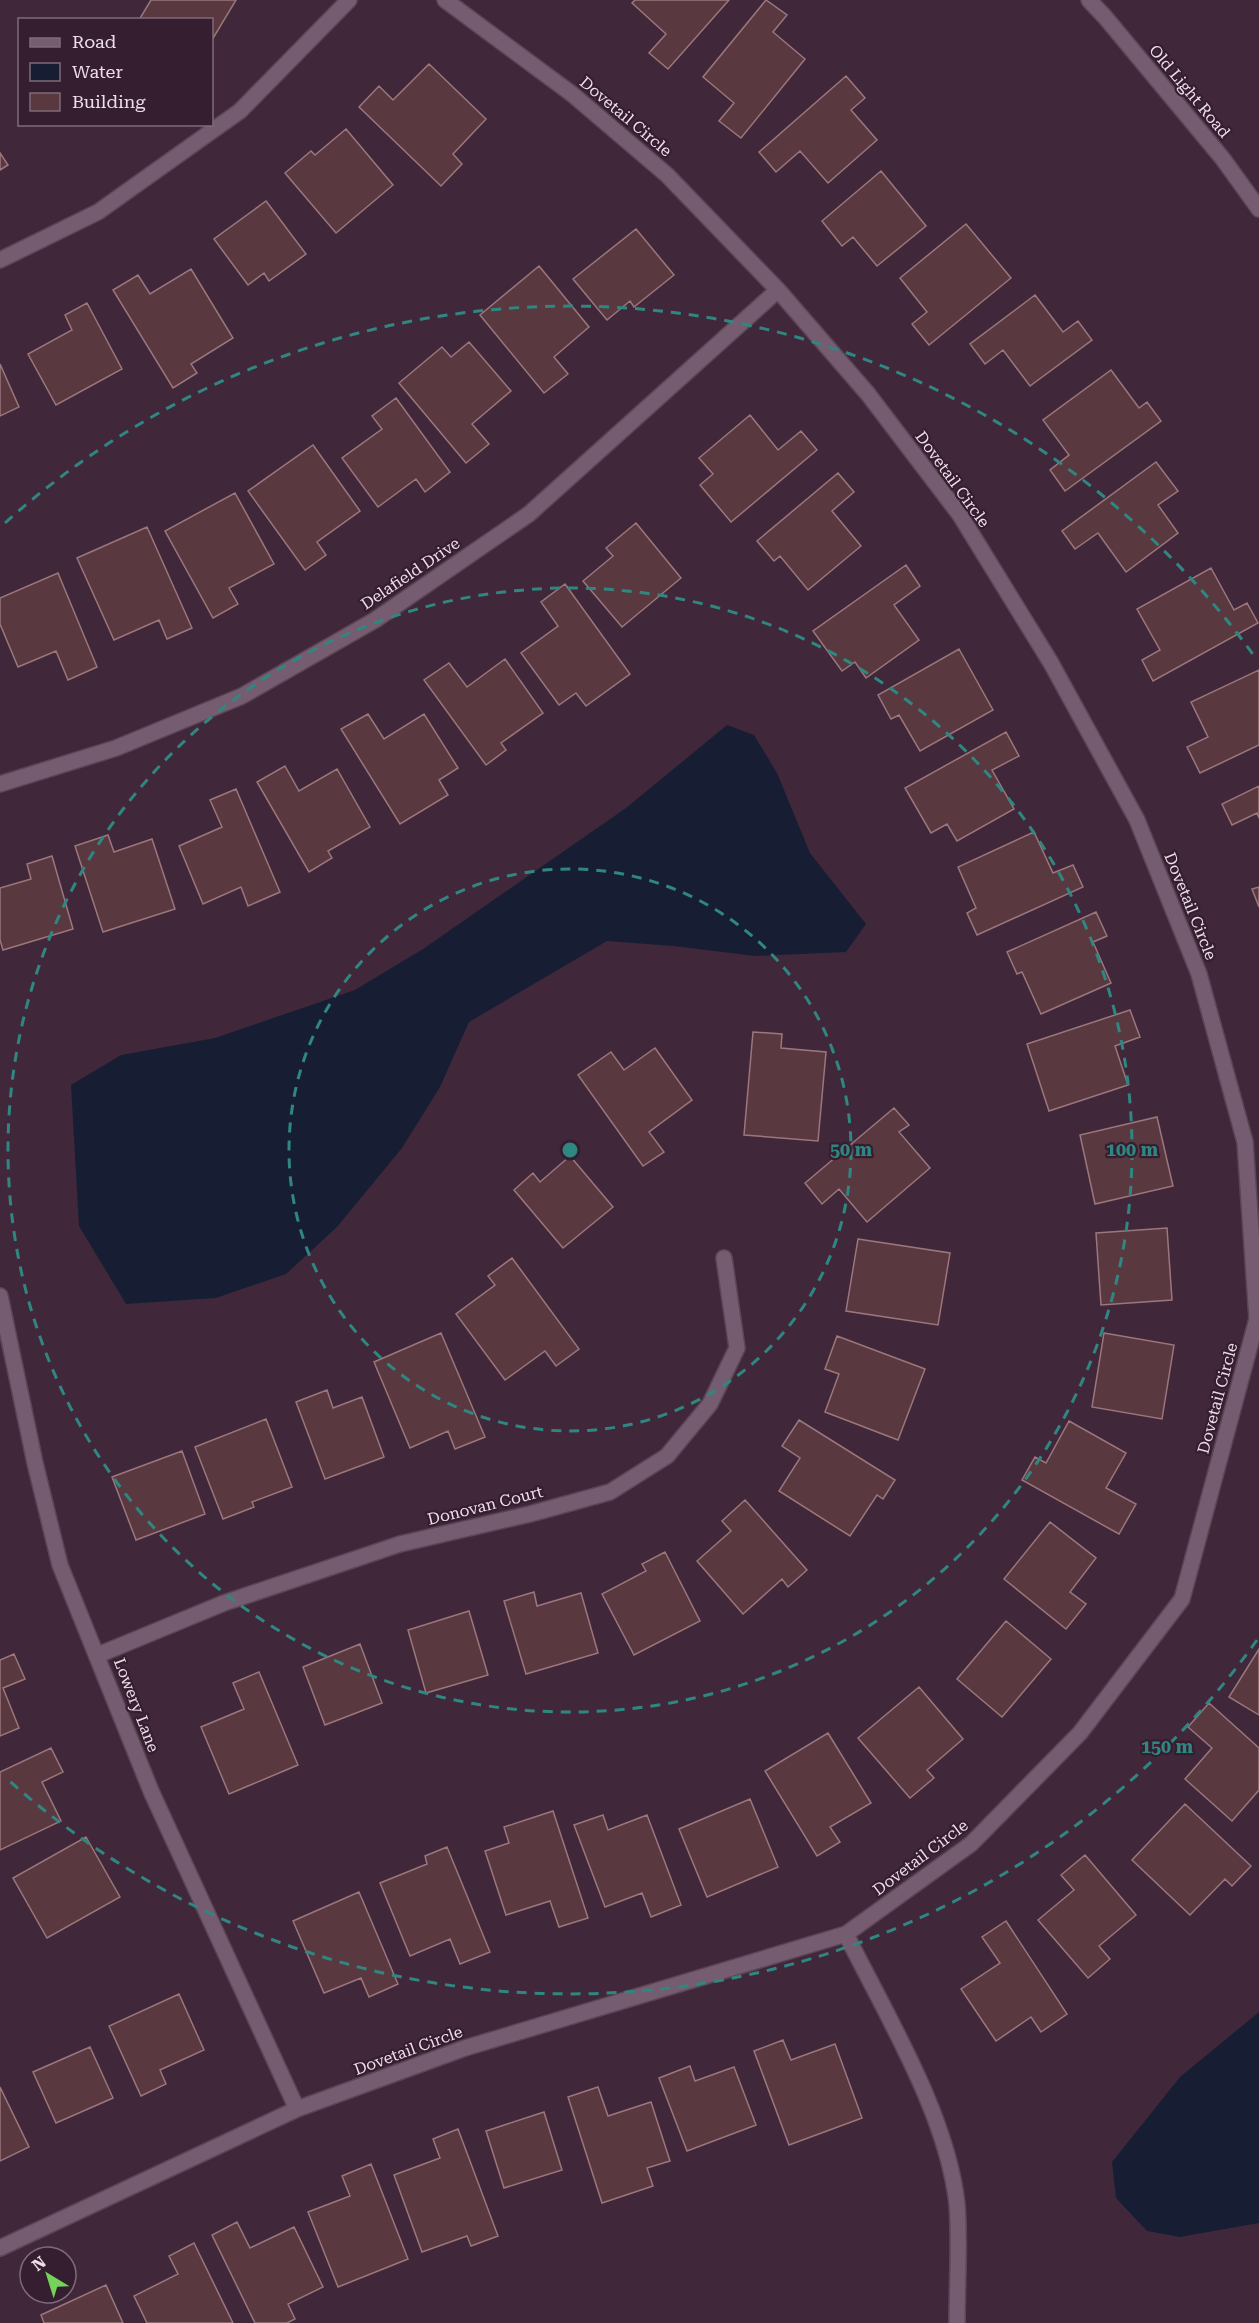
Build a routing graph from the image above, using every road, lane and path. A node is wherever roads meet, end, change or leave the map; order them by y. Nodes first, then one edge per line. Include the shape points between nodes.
1 (349, 0) edge
2 (445, 0) edge
3 (1089, 0) edge
4 (1259, 209) edge
5 (0, 260) edge
6 (778, 290) junction
7 (0, 784) edge
8 (724, 1258) dead end
9 (0, 1296) edge
10 (98, 1655) junction
11 (846, 1934) junction
12 (297, 2109) junction
13 (0, 2248) edge
14 (957, 2323) edge

1 - 5 street via 240,111 98,212
2 - 6 street, Dovetail Circle via 572,94 667,175
3 - 4 street, Old Light Road via 1223,159
6 - 7 street, Delafield Drive via 529,514 375,620 242,696 116,748
6 - 11 street, Dovetail Circle via 868,394 960,515 1051,663 1137,820 1199,974 1245,1142 1257,1319 1182,1599 1080,1733 971,1844
8 - 10 street, Donovan Court via 737,1348 710,1404 667,1456 610,1492 400,1544 224,1604
9 - 10 street, Lowery Lane via 60,1565
10 - 12 street, Lowery Lane via 152,1791
11 - 12 street, Dovetail Circle via 465,2048
11 - 14 street via 942,2134 957,2204
12 - 13 street, Dovetail Circle

